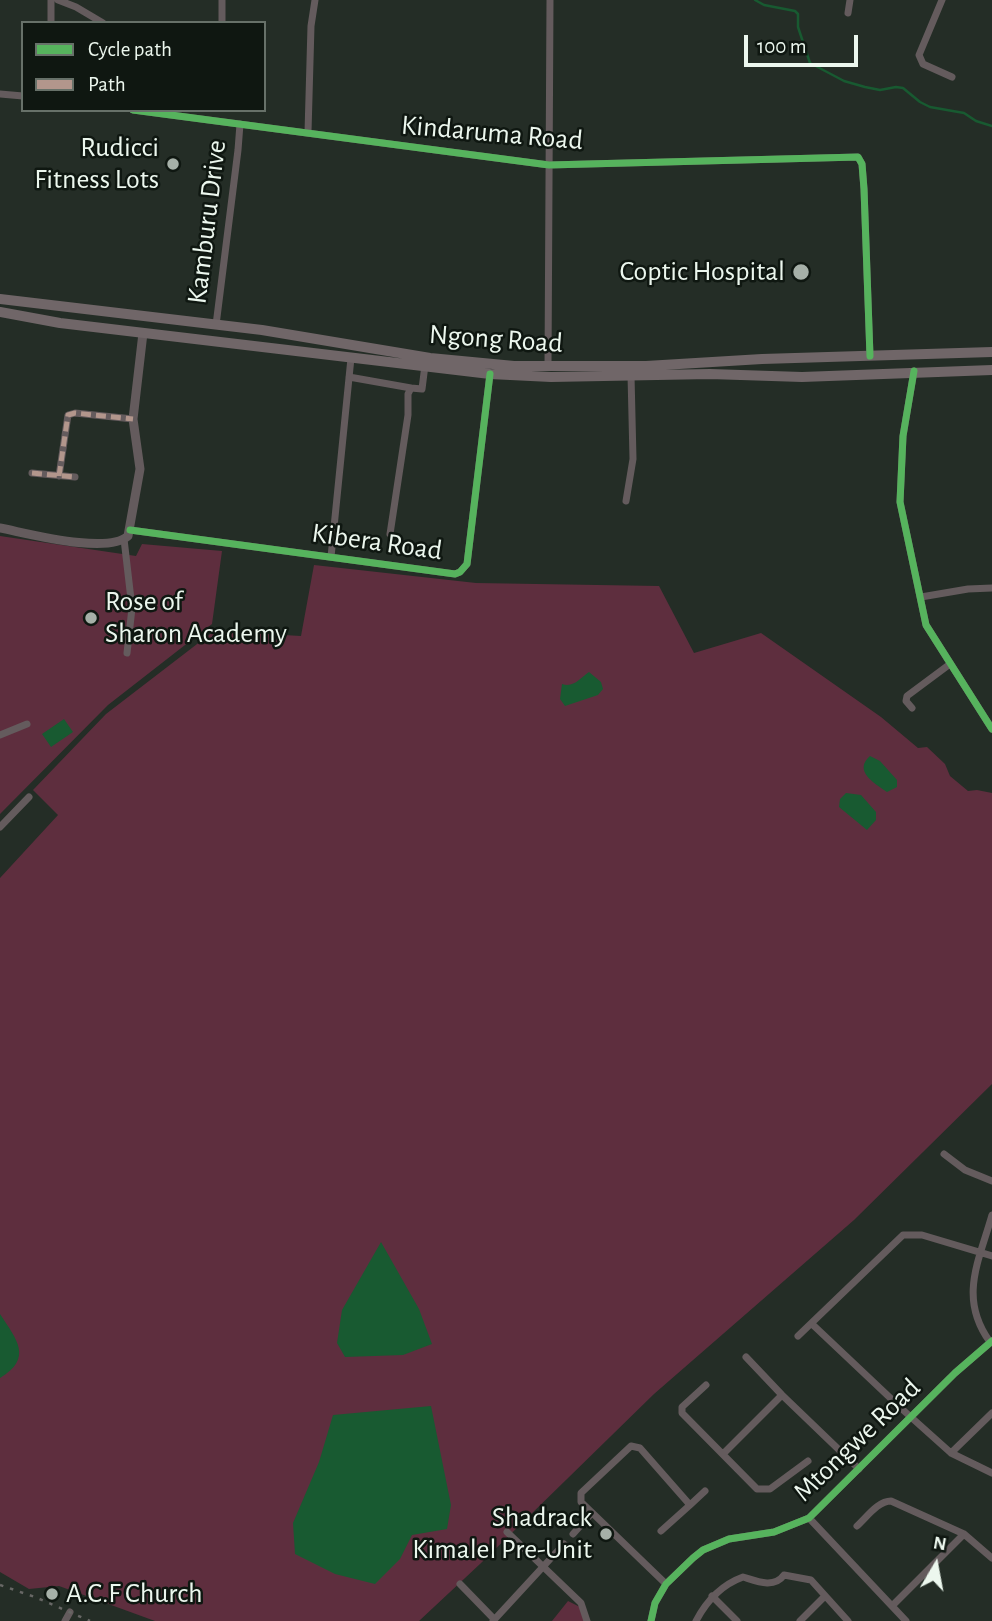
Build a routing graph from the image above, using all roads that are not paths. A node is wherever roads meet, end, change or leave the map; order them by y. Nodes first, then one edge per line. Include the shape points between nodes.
1 (51, 0) edge
2 (58, 0) edge
3 (222, 0) edge
4 (315, 0) edge
5 (550, 0) edge
6 (850, 0) edge
7 (942, 0) edge
8 (848, 13) dead end
9 (51, 21) edge
10 (100, 21) edge
11 (222, 21) edge
12 (952, 77) dead end
13 (0, 94) edge
14 (21, 96) edge
15 (150, 112) edge
16 (218, 112) edge
17 (218, 120) junction
18 (240, 124) junction
19 (308, 132) junction
20 (549, 165) junction
21 (0, 299) edge
22 (62, 306) junction
23 (0, 312) edge
24 (60, 323) junction
25 (216, 325) junction
26 (262, 330) junction
27 (143, 333) junction
28 (258, 347) junction
29 (992, 352) edge
30 (951, 353) junction
31 (870, 356) junction
32 (351, 358) junction
33 (812, 358) junction
34 (425, 365) junction
35 (548, 367) junction
36 (953, 370) junction
37 (992, 370) edge
38 (914, 371) junction
39 (490, 374) junction
40 (631, 375) junction
41 (818, 376) junction
42 (349, 377) junction
43 (411, 388) junction
44 (133, 419) junction
45 (32, 473) dead end
46 (59, 476) junction
47 (75, 477) dead end
48 (626, 501) dead end
49 (0, 528) edge
50 (130, 530) junction
51 (390, 534) dead end
52 (124, 539) junction
53 (331, 557) junction
54 (992, 589) edge
55 (920, 597) junction
56 (127, 653) dead end
57 (950, 664) junction
58 (912, 708) dead end
59 (27, 724) dead end
60 (992, 729) edge
61 (0, 735) edge
62 (29, 797) dead end
63 (0, 827) edge
64 (944, 1154) dead end
65 (992, 1181) edge
66 (992, 1215) edge
67 (980, 1252) junction
68 (992, 1256) edge
69 (812, 1324) junction
70 (798, 1336) dead end
71 (991, 1342) edge
72 (746, 1357) dead end
73 (706, 1384) dead end
74 (782, 1395) junction
75 (992, 1413) edge
76 (912, 1417) junction
77 (724, 1453) junction
78 (951, 1453) junction
79 (808, 1461) dead end
80 (859, 1469) junction
81 (992, 1473) edge
82 (705, 1491) dead end
83 (690, 1505) junction
84 (591, 1514) junction
85 (809, 1518) junction
86 (857, 1526) dead end
87 (661, 1531) dead end
88 (507, 1532) dead end
89 (573, 1534) dead end
90 (964, 1534) junction
91 (564, 1544) dead end
92 (992, 1558) edge
93 (543, 1569) junction
94 (460, 1584) dead end
95 (666, 1584) junction
96 (712, 1596) junction
97 (824, 1597) junction
98 (892, 1606) junction
99 (70, 1612) dead end
100 (493, 1620) edge
101 (65, 1621) edge
102 (587, 1621) edge
103 (651, 1621) edge
104 (696, 1621) edge
105 (737, 1621) edge
106 (800, 1621) edge
107 (848, 1621) edge
108 (906, 1621) edge

1 - 9 street
2 - 10 street
3 - 11 street
4 - 19 street
5 - 20 street
6 - 8 street
7 - 12 street via 919,60
13 - 14 street
15 - 17 street, Kindaruma Road
16 - 17 street, Kamburu Drive
17 - 18 street, Kindaruma Road
18 - 19 street, Kindaruma Road
18 - 25 street, Kamburu Drive
19 - 20 street, Kindaruma Road
20 - 31 street, Kindaruma Road via 854,156 861,160
20 - 35 street
21 - 22 main road, Ngong Road
22 - 24 main road via 54,312
22 - 25 main road, Ngong Road
23 - 24 main road, Ngong Road
24 - 27 main road, Ngong Road
25 - 26 main road, Ngong Road
26 - 28 main road via 269,342
26 - 35 main road, Ngong Road via 430,358
27 - 28 main road, Ngong Road
27 - 44 street
28 - 32 main road, Ngong Road
29 - 30 main road, Ngong Road
30 - 31 main road, Ngong Road
30 - 36 main road via 962,360 961,367
31 - 33 main road, Ngong Road
32 - 34 main road, Ngong Road
32 - 42 street
33 - 35 main road, Ngong Road
33 - 41 main road via 807,368
34 - 39 main road, Ngong Road
34 - 43 street via 422,389
36 - 37 main road, Ngong Road
36 - 38 main road, Ngong Road
38 - 41 main road, Ngong Road
38 - 55 street via 903,436 900,502
39 - 40 main road, Ngong Road
39 - 53 street, Kibera Road via 463,570 455,574
40 - 41 main road, Ngong Road
40 - 48 street via 633,459
42 - 43 street
42 - 53 street
43 - 51 street
44 - 46 street via 68,415
44 - 50 street via 140,469
45 - 46 street
46 - 47 street
49 - 52 street via 90,543
50 - 52 street
50 - 53 street, Kibera Road
52 - 56 street via 132,608
54 - 55 street
55 - 57 street via 926,625
57 - 58 street via 907,696
57 - 60 street
59 - 61 street
62 - 63 street
64 - 65 street via 965,1170
66 - 67 street
67 - 68 street
67 - 69 street via 922,1235 903,1235
67 - 71 street via 972,1295 979,1327
69 - 70 street
69 - 76 street
71 - 76 street, Mtongwe Road
72 - 74 street
73 - 77 street via 682,1407 682,1413
74 - 77 street
74 - 80 street
75 - 78 street
76 - 78 street
76 - 80 street, Mtongwe Road
77 - 79 street via 760,1490 770,1489
78 - 81 street
80 - 85 street, Mtongwe Road
82 - 83 street
83 - 84 street via 634,1445 581,1493 582,1505
83 - 87 street
84 - 89 street
84 - 95 street
85 - 95 street, Mtongwe Road via 774,1532 714,1545
85 - 98 street
86 - 90 street via 891,1500
88 - 93 street
90 - 92 street
90 - 98 street
91 - 93 street
93 - 100 street
93 - 102 street via 581,1603
94 - 100 street
95 - 103 street, Mtongwe Road via 654,1603
96 - 97 street via 741,1578 767,1583 784,1575 811,1580
96 - 104 street
96 - 105 street
97 - 106 street
97 - 107 street
98 - 108 street
99 - 101 street

